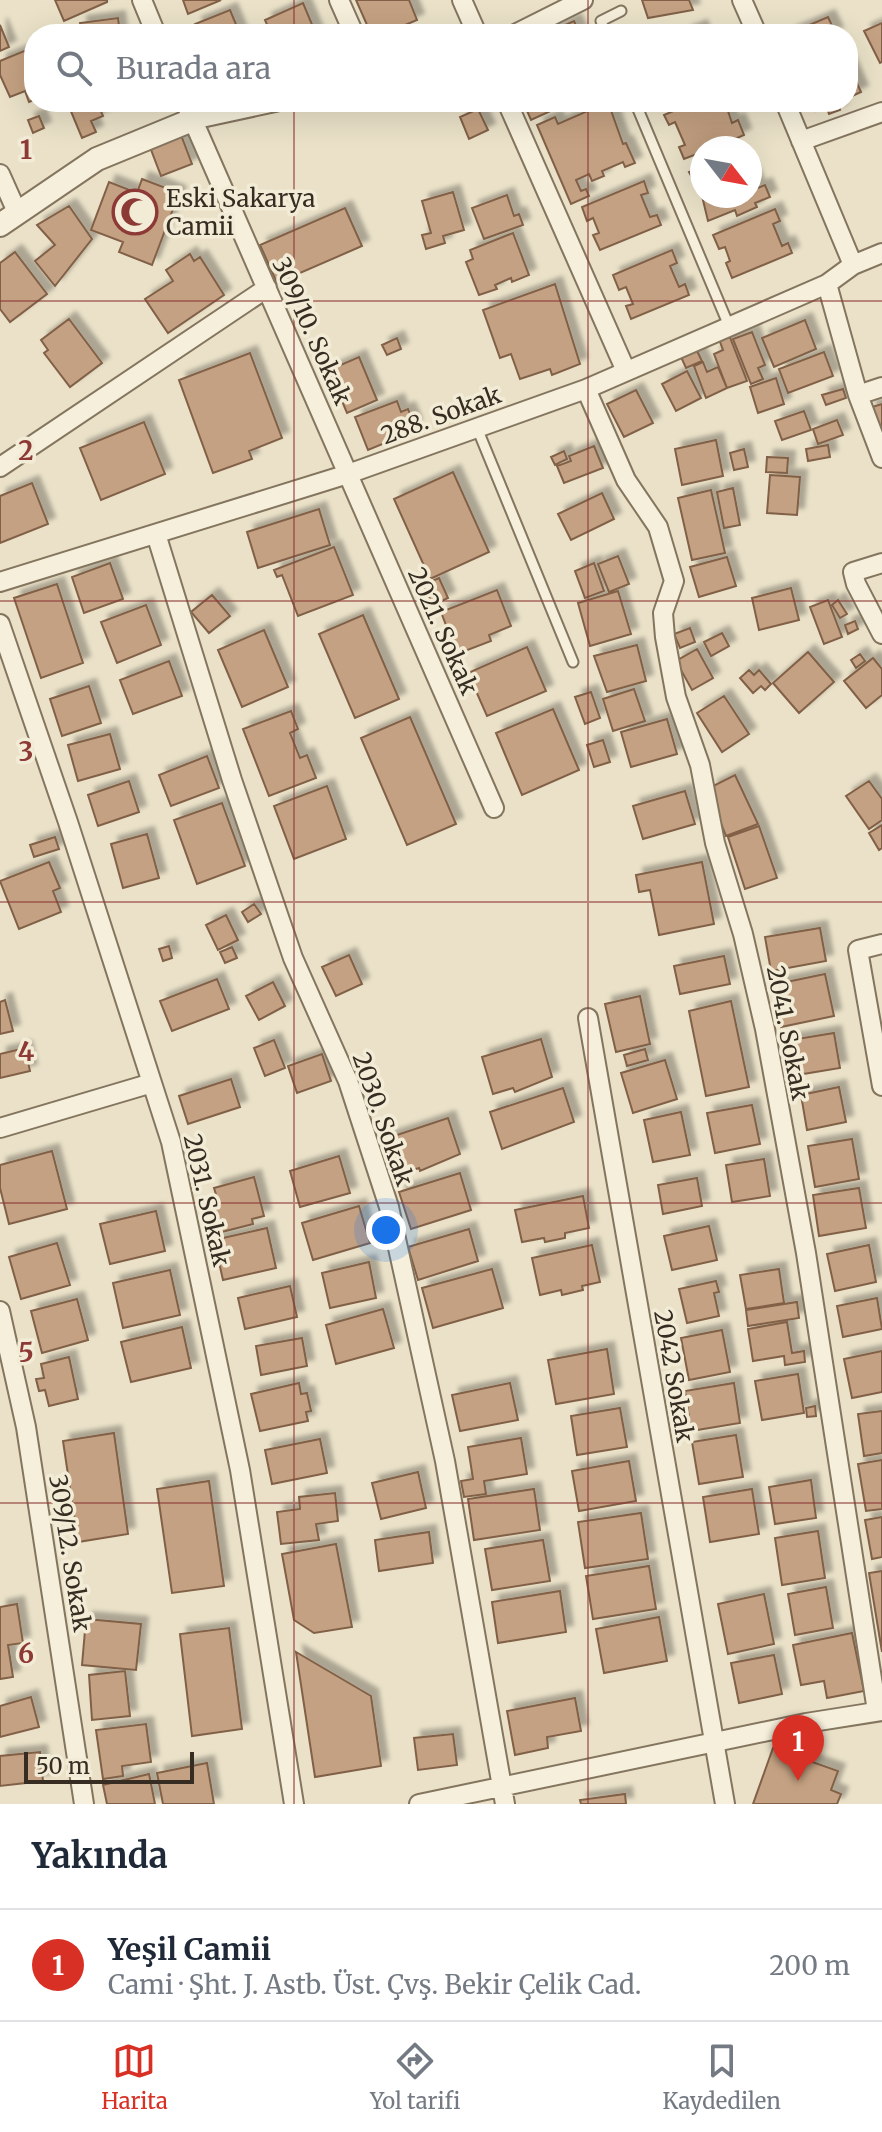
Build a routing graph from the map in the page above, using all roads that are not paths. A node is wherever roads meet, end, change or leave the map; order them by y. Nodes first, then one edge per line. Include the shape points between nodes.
1 (142, 0) edge
2 (339, 0) edge
3 (462, 0) edge
4 (583, 0) edge
5 (742, 0) edge
6 (621, 11) dead end
7 (152, 24) edge
8 (350, 24) edge
9 (473, 24) edge
10 (535, 24) edge
11 (602, 24) edge
12 (753, 24) edge
13 (186, 112) edge
14 (188, 112) edge
15 (511, 112) edge
16 (639, 112) edge
17 (789, 112) edge
18 (882, 112) edge
19 (801, 141) junction
20 (0, 174) edge
21 (9, 219) edge
22 (882, 253) edge
23 (853, 265) junction
24 (827, 284) junction
25 (267, 288) junction
26 (729, 326) junction
27 (626, 371) junction
28 (882, 387) edge
29 (586, 389) junction
30 (858, 395) junction
31 (477, 428) junction
32 (882, 458) edge
33 (0, 467) edge
34 (348, 474) junction
35 (156, 534) junction
36 (882, 563) edge
37 (0, 582) edge
38 (0, 624) edge
39 (882, 634) edge
40 (573, 662) dead end
41 (494, 808) dead end
42 (882, 944) edge
43 (588, 1018) dead end
44 (152, 1083) junction
45 (882, 1086) edge
46 (0, 1128) edge
47 (0, 1311) edge
48 (880, 1711) edge
49 (714, 1743) junction
50 (504, 1795) edge
51 (84, 1804) edge
52 (294, 1804) edge
53 (419, 1804) edge
54 (725, 1804) edge

1 - 7 street
2 - 8 street
3 - 9 street
4 - 10 street
5 - 12 street
6 - 11 lane
13 - 21 street via 97,159
14 - 25 street, 309/10. Sokak
15 - 27 street
16 - 26 lane
17 - 19 street
18 - 19 street
19 - 23 street
20 - 21 street
22 - 23 street, 288. Sokak
23 - 24 street, 288. Sokak
24 - 26 street, 288. Sokak
24 - 30 street
25 - 33 street
25 - 34 street, 309/10. Sokak
26 - 27 street, 288. Sokak
27 - 29 street, 288. Sokak
28 - 30 street
29 - 31 street, 288. Sokak
29 - 48 street, 2041. Sokak via 626,480 658,527 674,581 663,613 670,667 700,765 715,843 765,1029
30 - 32 street
31 - 34 street, 288. Sokak
31 - 40 lane
34 - 35 street, 288. Sokak
34 - 41 street, 2021. Sokak
35 - 37 street, 288. Sokak
35 - 50 street, 2030. Sokak via 293,958 348,1081 389,1207 445,1461
36 - 39 street via 853,572
38 - 44 street, 2031. Sokak
42 - 45 street via 858,950
43 - 49 street, 2042 Sokak
44 - 46 street
44 - 52 street, 2031. Sokak via 171,1142 240,1470
47 - 51 street, 309/12. Sokak via 26,1427
48 - 49 street
49 - 50 street
49 - 54 street, 2042 Sokak
50 - 53 street

